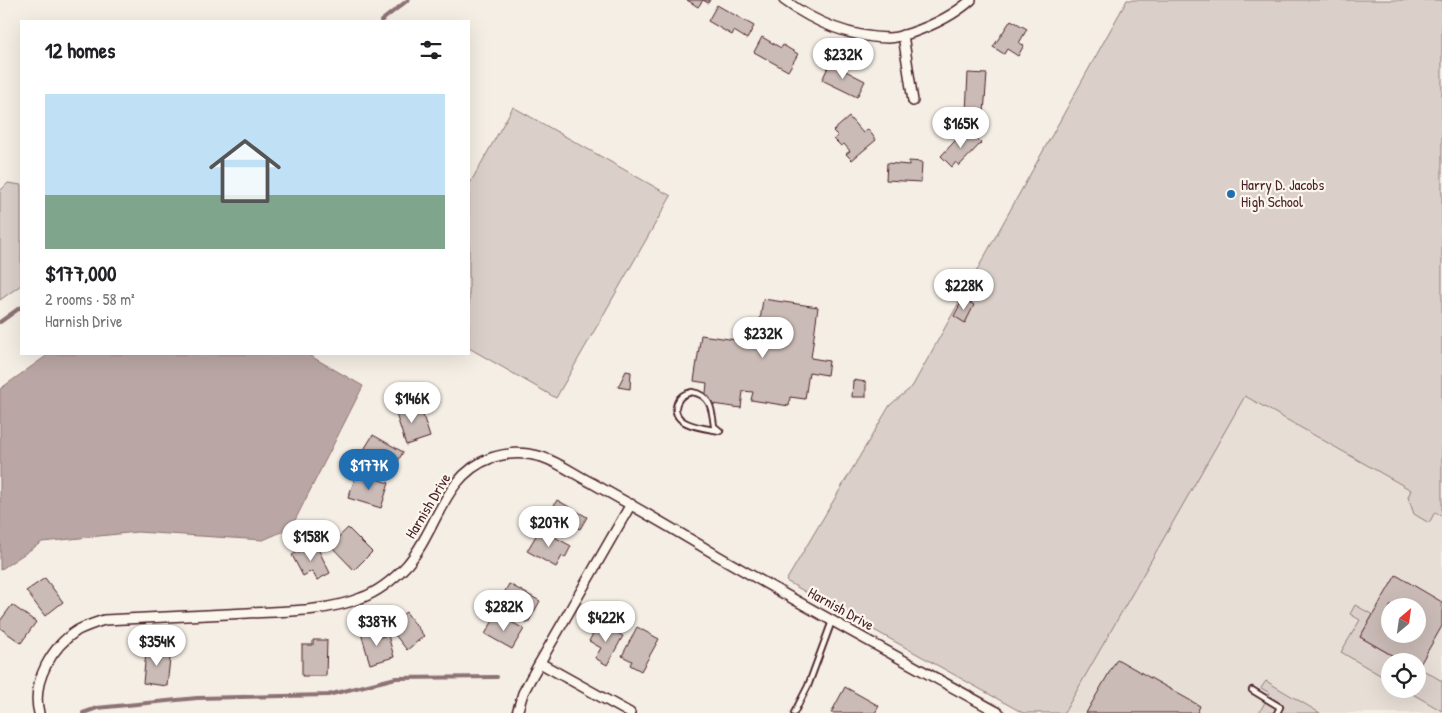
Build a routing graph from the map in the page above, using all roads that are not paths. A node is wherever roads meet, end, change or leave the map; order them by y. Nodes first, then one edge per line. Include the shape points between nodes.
1 (784, 0) edge
2 (972, 0) edge
3 (903, 35) junction
4 (913, 102) dead end
5 (720, 432) joint
6 (631, 504) junction
7 (832, 620) junction
8 (540, 663) junction
9 (1252, 690) dead end
10 (39, 713) edge
11 (517, 713) edge
12 (630, 713) edge
13 (794, 713) edge
14 (998, 713) edge
15 (1276, 713) edge

1 - 3 street via 840,30 889,38
2 - 3 street via 947,19
3 - 4 street
5 - 5 lane via 682,421 676,412 680,398 692,392 708,400 714,426
6 - 7 street, Harnish Drive
6 - 8 street
6 - 10 street, Harnish Drive via 545,458 516,453 489,459 462,475 406,566 385,585 362,598 323,609 104,620 88,625 64,641 52,654 40,682
7 - 13 lane via 808,686
7 - 14 street, Harnish Drive
8 - 11 street via 523,693
8 - 12 street
9 - 15 lane via 1280,707

